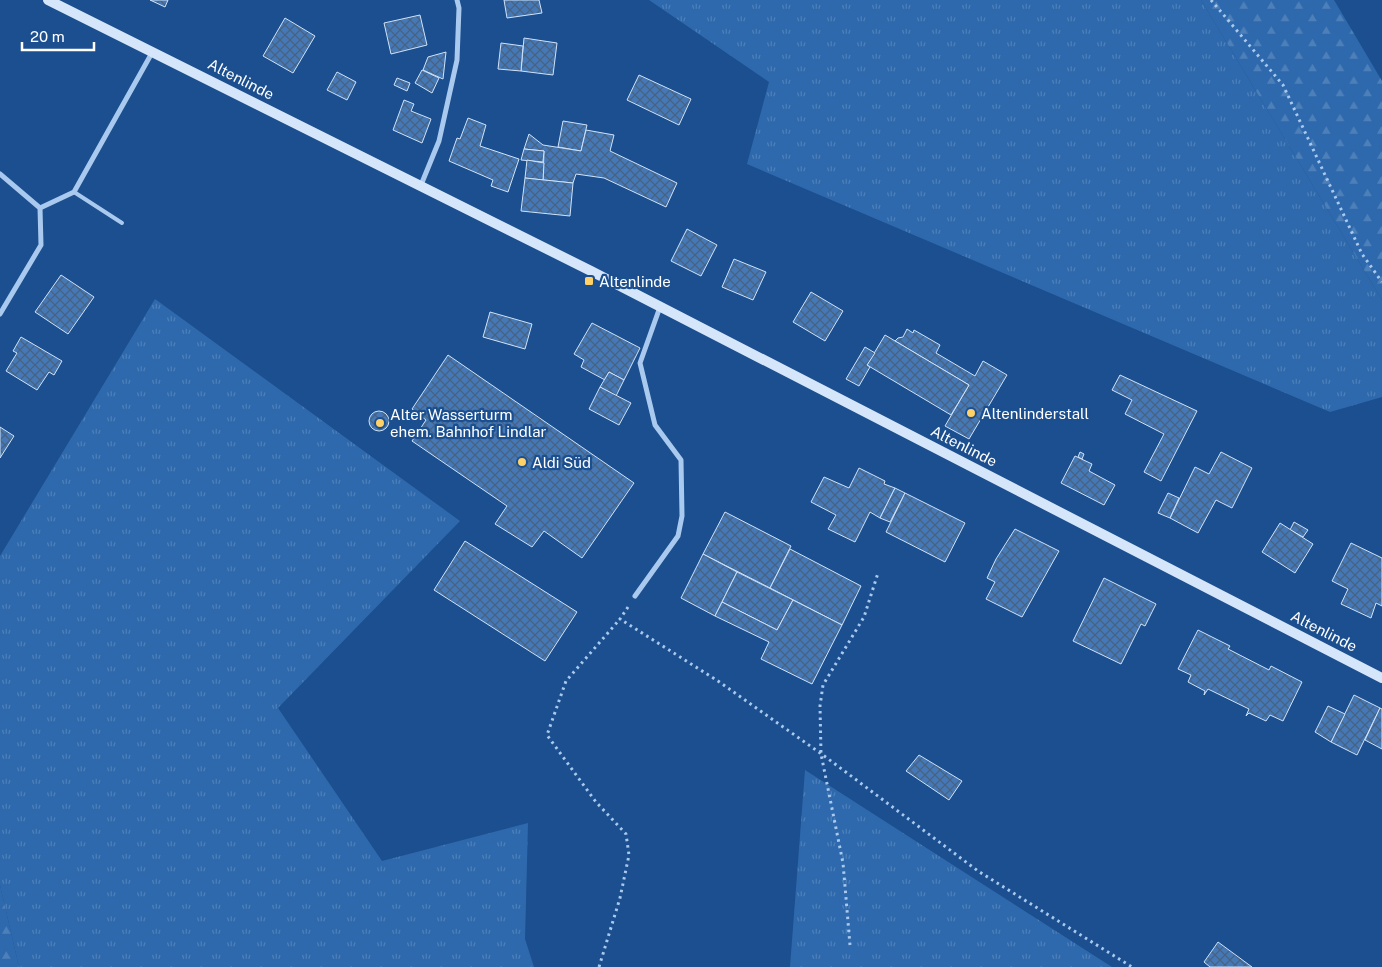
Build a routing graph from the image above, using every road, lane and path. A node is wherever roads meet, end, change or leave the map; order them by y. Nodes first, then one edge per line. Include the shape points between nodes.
1 (48, 0) edge
2 (457, 0) edge
3 (1211, 0) edge
4 (153, 51) junction
5 (0, 174) edge
6 (421, 185) junction
7 (74, 192) junction
8 (40, 208) junction
9 (122, 222) dead end
10 (1382, 282) edge
11 (660, 307) junction
12 (0, 314) edge
13 (878, 573) dead end
14 (635, 596) joint
15 (620, 619) junction
16 (1382, 678) edge
17 (821, 754) junction
18 (850, 946) dead end
19 (599, 967) edge
20 (1132, 967) edge

1 - 4 street, Altenlinde
2 - 6 street via 457,60 440,140
3 - 10 path via 1283,85 1362,254
4 - 6 street, Altenlinde
4 - 7 street
5 - 8 street
6 - 11 street, Altenlinde
7 - 8 street
7 - 9 lane
8 - 12 street via 41,245
11 - 14 street via 640,363 655,425 681,460 682,516 678,536
11 - 16 street, Altenlinde
13 - 17 path via 864,617 823,685
14 - 15 path
15 - 17 path via 718,681
15 - 19 path via 566,680 547,734 596,802 626,834 629,855 622,890
17 - 18 path via 843,863
17 - 20 path via 978,871

